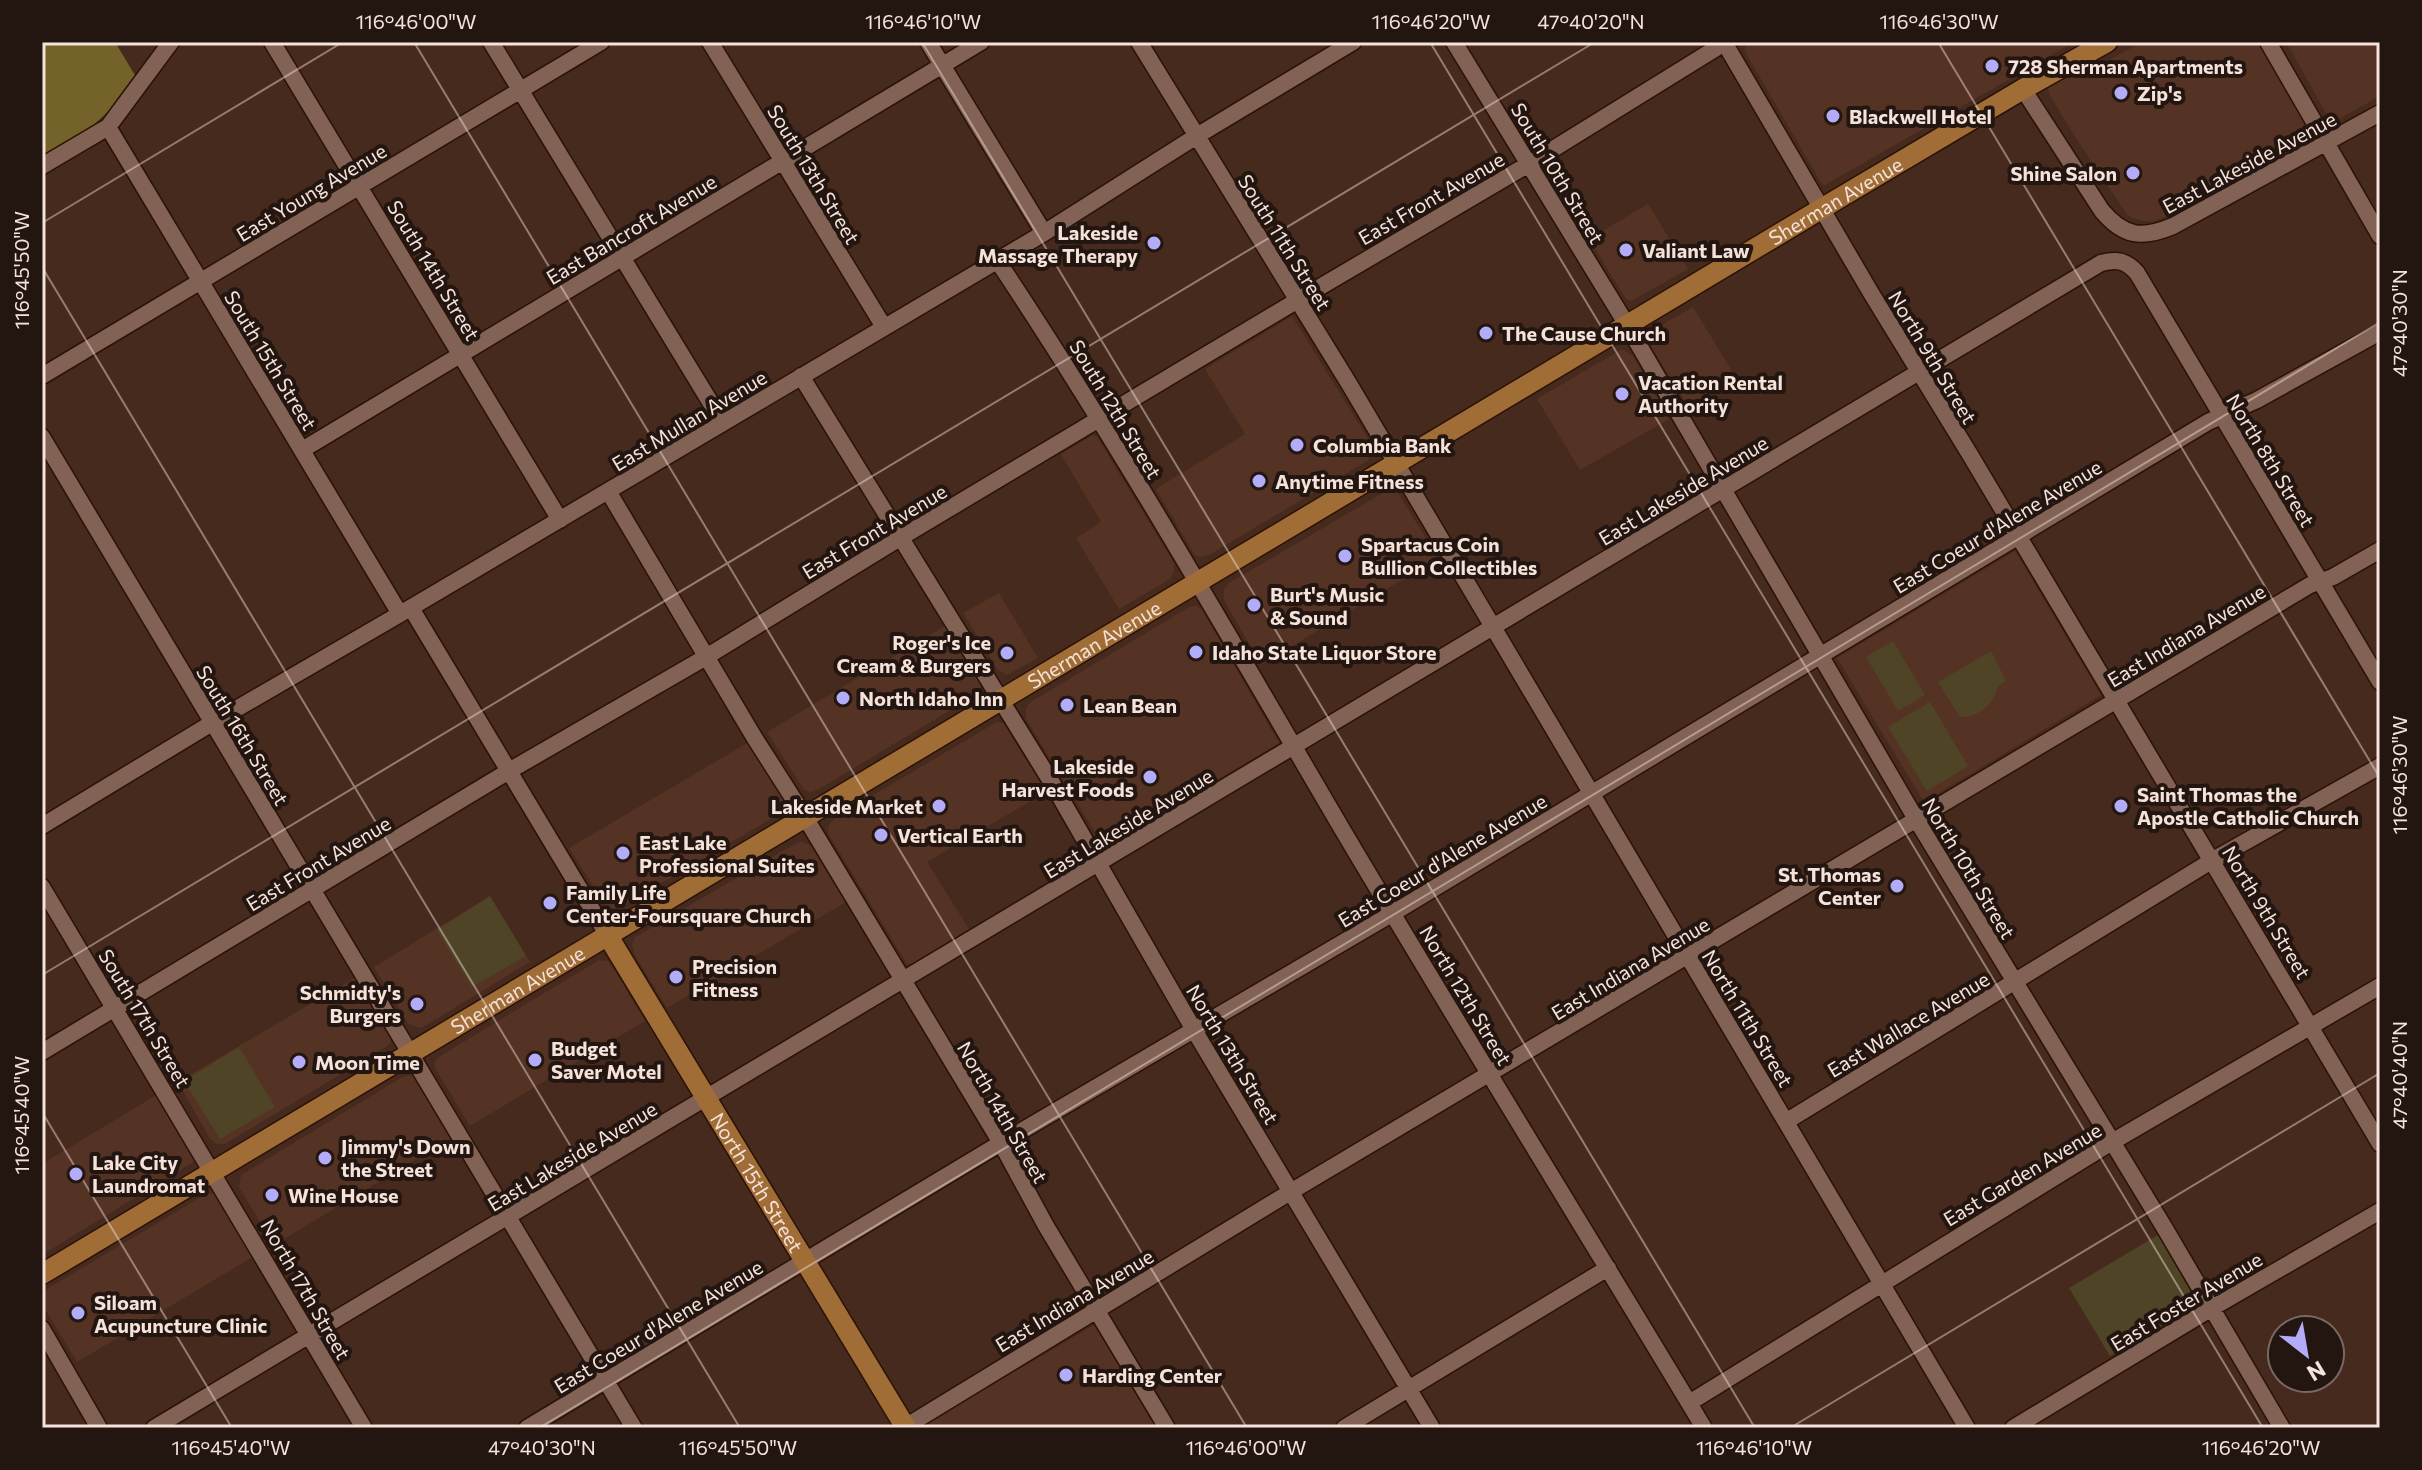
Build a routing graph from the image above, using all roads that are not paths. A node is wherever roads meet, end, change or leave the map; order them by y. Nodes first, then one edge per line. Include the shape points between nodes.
1 (171, 42) edge
2 (272, 42) edge
3 (491, 42) edge
4 (601, 42) edge
5 (710, 42) edge
6 (928, 42) edge
7 (981, 42) edge
8 (1139, 42) edge
9 (1353, 42) edge
10 (1454, 42) edge
11 (1725, 42) edge
12 (2107, 42) edge
13 (2268, 42) edge
14 (942, 65) junction
15 (2023, 89) junction
16 (521, 90) junction
17 (2380, 113) edge
18 (108, 127) junction
19 (1195, 137) junction
20 (2326, 142) junction
21 (782, 162) junction
22 (1529, 164) junction
23 (42, 166) edge
24 (359, 186) junction
25 (1822, 208) junction
26 (1044, 233) junction
27 (2380, 236) edge
28 (623, 257) junction
29 (997, 260) junction
30 (2123, 262) joint
31 (200, 281) junction
32 (1298, 300) junction
33 (1627, 325) junction
34 (884, 327) junction
35 (2380, 332) edge
36 (462, 354) junction
37 (1918, 372) junction
38 (42, 376) edge
39 (801, 376) junction
40 (2222, 417) junction
41 (1099, 420) junction
42 (723, 423) junction
43 (42, 437) edge
44 (302, 450) junction
45 (1396, 465) junction
46 (1723, 489) junction
47 (608, 491) junction
48 (560, 520) junction
49 (2018, 536) junction
50 (900, 538) junction
51 (2380, 550) edge
52 (1197, 581) junction
53 (2320, 581) junction
54 (405, 611) junction
55 (1493, 628) junction
56 (1820, 656) junction
57 (706, 657) junction
58 (2380, 682) edge
59 (1001, 699) junction
60 (2116, 700) junction
61 (212, 723) junction
62 (1295, 746) junction
63 (2380, 766) edge
64 (509, 771) junction
65 (1590, 793) junction
66 (805, 817) junction
67 (1916, 819) junction
68 (42, 826) edge
69 (2213, 860) junction
70 (1099, 863) junction
71 (42, 887) edge
72 (312, 890) junction
73 (1393, 913) junction
74 (608, 936) junction
75 (1688, 957) junction
76 (903, 981) junction
77 (2015, 983) junction
78 (2380, 986) edge
79 (115, 1008) junction
80 (2312, 1026) junction
81 (1194, 1030) junction
82 (42, 1052) edge
83 (410, 1052) junction
84 (1490, 1074) junction
85 (707, 1098) junction
86 (1787, 1121) junction
87 (2112, 1142) junction
88 (1001, 1143) junction
89 (2380, 1144) edge
90 (213, 1171) junction
91 (1292, 1191) junction
92 (2380, 1211) edge
93 (509, 1217) junction
94 (804, 1262) junction
95 (1608, 1268) junction
96 (42, 1274) edge
97 (1881, 1284) junction
98 (2212, 1308) junction
99 (1096, 1310) junction
100 (42, 1329) edge
101 (309, 1336) junction
102 (606, 1381) junction
103 (1409, 1389) junction
104 (1689, 1403) junction
105 (1698, 1426) edge
106 (905, 1427) edge
107 (99, 1428) edge
108 (154, 1428) edge
109 (364, 1428) edge
110 (527, 1428) edge
111 (634, 1428) edge
112 (1167, 1428) edge
113 (1344, 1428) edge
114 (1432, 1428) edge
115 (1967, 1428) edge
116 (2013, 1428) edge
117 (2282, 1428) edge

1 - 18 street
2 - 24 street, South 14th Street
3 - 16 street
4 - 16 street, East Young Avenue
5 - 21 street, South 13th Street
6 - 14 street
7 - 14 street, East Bancroft Avenue
8 - 19 street, South 11th Street
9 - 19 street, East Mullan Avenue
10 - 22 street, South 10th Street
11 - 22 street, East Front Avenue
11 - 25 street, North 9th Street
12 - 15 main road, Sherman Avenue
13 - 20 street
14 - 21 street, East Bancroft Avenue
14 - 26 street
15 - 20 street, East Lakeside Avenue via 2102,211 2134,234 2173,226
15 - 25 main road, Sherman Avenue
16 - 24 street, East Young Avenue
16 - 28 street
17 - 20 street, East Lakeside Avenue
18 - 23 street
18 - 31 street, South 15th Street
19 - 26 street, East Mullan Avenue
19 - 32 street, South 11th Street
20 - 27 street
21 - 28 street, East Bancroft Avenue
21 - 34 street, South 13th Street
22 - 32 street, East Front Avenue
22 - 33 street, South 10th Street
24 - 31 street, East Young Avenue
24 - 36 street, South 14th Street
25 - 33 main road, Sherman Avenue
25 - 37 street, North 9th Street
26 - 29 street, East Mullan Avenue
28 - 36 street, East Bancroft Avenue
28 - 42 street
29 - 34 street, East Mullan Avenue
29 - 41 street, South 12th Street
30 - 37 street, East Lakeside Avenue via 2101,263
30 - 40 street, North 8th Street via 2137,273
31 - 38 street, East Young Avenue
31 - 44 street, South 15th Street
32 - 41 street, East Front Avenue
32 - 45 street, South 11th Street
33 - 45 main road, Sherman Avenue
33 - 46 street, North 10th Street
34 - 39 street, East Mullan Avenue
35 - 40 street, East Coeur d'Alene Avenue
36 - 44 street, East Bancroft Avenue
36 - 48 street, South 14th Street
37 - 46 street, East Lakeside Avenue
37 - 49 street, North 9th Street
39 - 42 street, East Mullan Avenue
39 - 50 street
40 - 49 street, East Coeur d'Alene Avenue
40 - 53 street, North 8th Street
41 - 50 street, East Front Avenue
41 - 52 street, South 12th Street
42 - 47 street, East Mullan Avenue
43 - 61 street, South 16th Street
44 - 54 street, South 15th Street
45 - 52 main road, Sherman Avenue
45 - 55 street, North 11th Street
46 - 55 street, East Lakeside Avenue
46 - 56 street, North 10th Street
47 - 48 street, East Mullan Avenue
47 - 57 street
48 - 54 street, East Mullan Avenue
49 - 56 street, East Coeur d'Alene Avenue
49 - 60 street, North 9th Street
50 - 57 street, East Front Avenue
50 - 59 street
51 - 53 street, East Indiana Avenue
52 - 59 main road, Sherman Avenue
52 - 62 street, North 12th Street
53 - 58 street, North 8th Street
53 - 60 street, East Indiana Avenue
54 - 61 street, East Mullan Avenue
54 - 64 street, South 15th Street
55 - 62 street, East Lakeside Avenue
55 - 65 street, North 11th Street
56 - 65 street, East Coeur d'Alene Avenue
56 - 67 street, North 10th Street
57 - 64 street, East Front Avenue
57 - 66 street
59 - 66 main road, Sherman Avenue
59 - 70 street, North 13th Street
60 - 67 street, East Indiana Avenue
60 - 69 street, North 9th Street
61 - 68 street, East Mullan Avenue
61 - 72 street, South 16th Street
62 - 70 street, East Lakeside Avenue
62 - 73 street, North 12th Street
63 - 69 street, East Wallace Avenue
64 - 72 street, East Front Avenue
64 - 74 street, South 15th Street
65 - 73 street, East Coeur d'Alene Avenue
65 - 75 street, North 11th Street
66 - 74 main road, Sherman Avenue
66 - 76 street, North 14th Street
67 - 75 street, East Indiana Avenue
67 - 77 street, North 10th Street
69 - 77 street, East Wallace Avenue
69 - 80 street, North 9th Street
70 - 76 street, East Lakeside Avenue
70 - 81 street, North 13th Street
71 - 79 street, South 17th Street
72 - 79 street, East Front Avenue
72 - 83 street, South 16th Street
73 - 81 street, East Coeur d'Alene Avenue
73 - 84 street, North 12th Street
74 - 83 main road, Sherman Avenue
74 - 85 main road, North 15th Street
75 - 84 street, East Indiana Avenue
75 - 86 street, North 11th Street
76 - 85 street, East Lakeside Avenue
76 - 88 street, North 14th Street
77 - 86 street, East Wallace Avenue
77 - 87 street, North 10th Street
78 - 80 street, East Garden Avenue
79 - 82 street, East Front Avenue
79 - 90 street, South 17th Street
80 - 87 street, East Garden Avenue
80 - 89 street, North 9th Street
81 - 88 street, East Coeur d'Alene Avenue
81 - 91 street, North 13th Street
83 - 90 main road, Sherman Avenue
83 - 93 street, South 16th Street
84 - 91 street, East Indiana Avenue
84 - 95 street, North 12th Street
85 - 93 street, East Lakeside Avenue
85 - 94 main road, North 15th Street
86 - 97 street, North 11th Street
87 - 97 street, East Garden Avenue
87 - 98 street, North 10th Street
88 - 94 street, East Coeur d'Alene Avenue
88 - 99 street, North 14th Street
90 - 96 main road, Sherman Avenue
90 - 101 street, North 17th Street
91 - 99 street, East Indiana Avenue
91 - 103 street, North 13th Street
92 - 98 street, East Foster Avenue
93 - 101 street, East Lakeside Avenue
93 - 102 street, South 16th Street
94 - 102 street, East Coeur d'Alene Avenue
94 - 106 main road, North 15th Street
95 - 103 street
95 - 104 street, North 12th Street
97 - 104 street, East Garden Avenue
97 - 115 street, North 11th Street
98 - 116 street, East Foster Avenue
98 - 117 street, North 10th Street
99 - 106 street, East Indiana Avenue
99 - 112 street, North 14th Street
100 - 107 street
101 - 108 street, East Lakeside Avenue
101 - 109 street, North 17th Street
102 - 110 street, East Coeur d'Alene Avenue
102 - 111 street, South 16th Street
103 - 113 street
103 - 114 street, North 13th Street
104 - 105 street, North 12th Street

